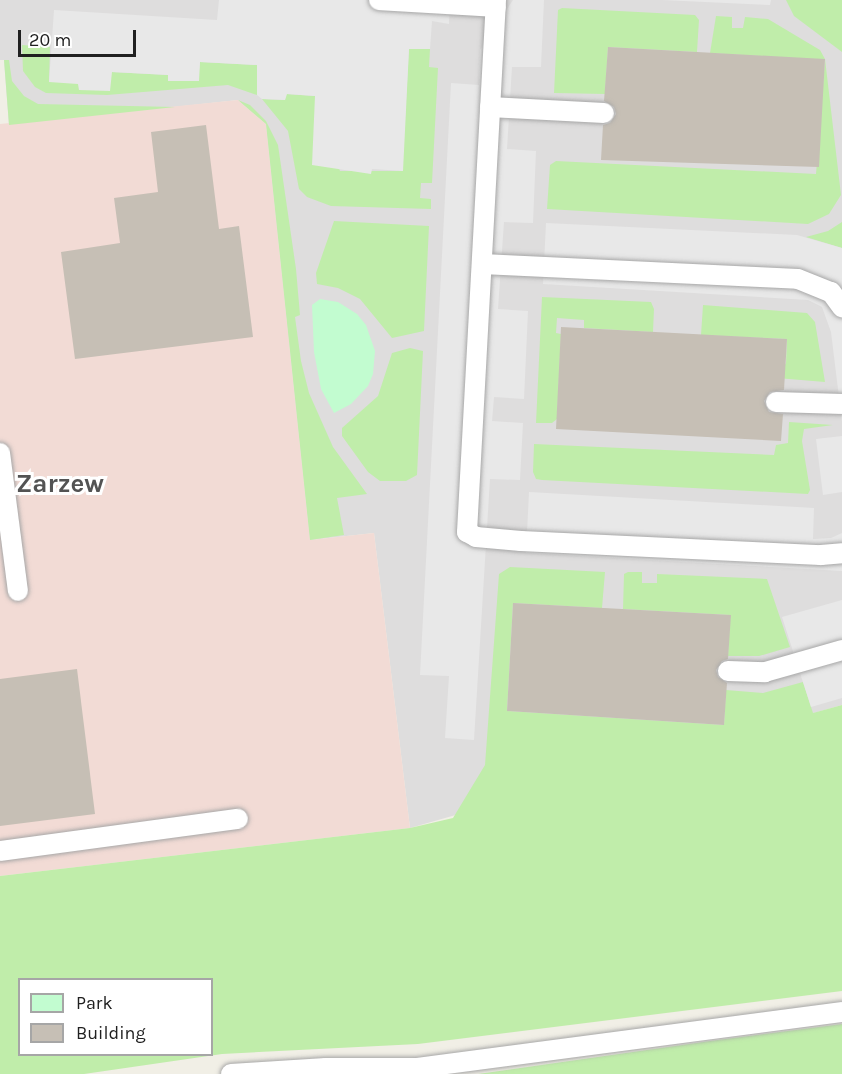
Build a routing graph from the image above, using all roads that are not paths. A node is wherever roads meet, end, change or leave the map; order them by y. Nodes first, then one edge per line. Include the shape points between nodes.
1 (379, 0) edge
2 (496, 3) edge
3 (490, 107) junction
4 (604, 112) dead end
5 (482, 264) junction
6 (842, 307) edge
7 (776, 402) dead end
8 (842, 404) edge
9 (0, 453) edge
10 (842, 553) edge
11 (18, 591) dead end
12 (842, 650) edge
13 (728, 671) dead end
14 (238, 819) dead end
15 (0, 851) edge
16 (842, 1012) edge
17 (231, 1074) edge

1 - 2 lane
2 - 3 lane
3 - 4 lane
3 - 5 lane
5 - 6 lane via 798,279 831,292
5 - 10 lane via 467,532 471,536
7 - 8 lane
9 - 11 lane
12 - 13 lane via 765,672
14 - 15 lane
16 - 17 lane via 416,1068

